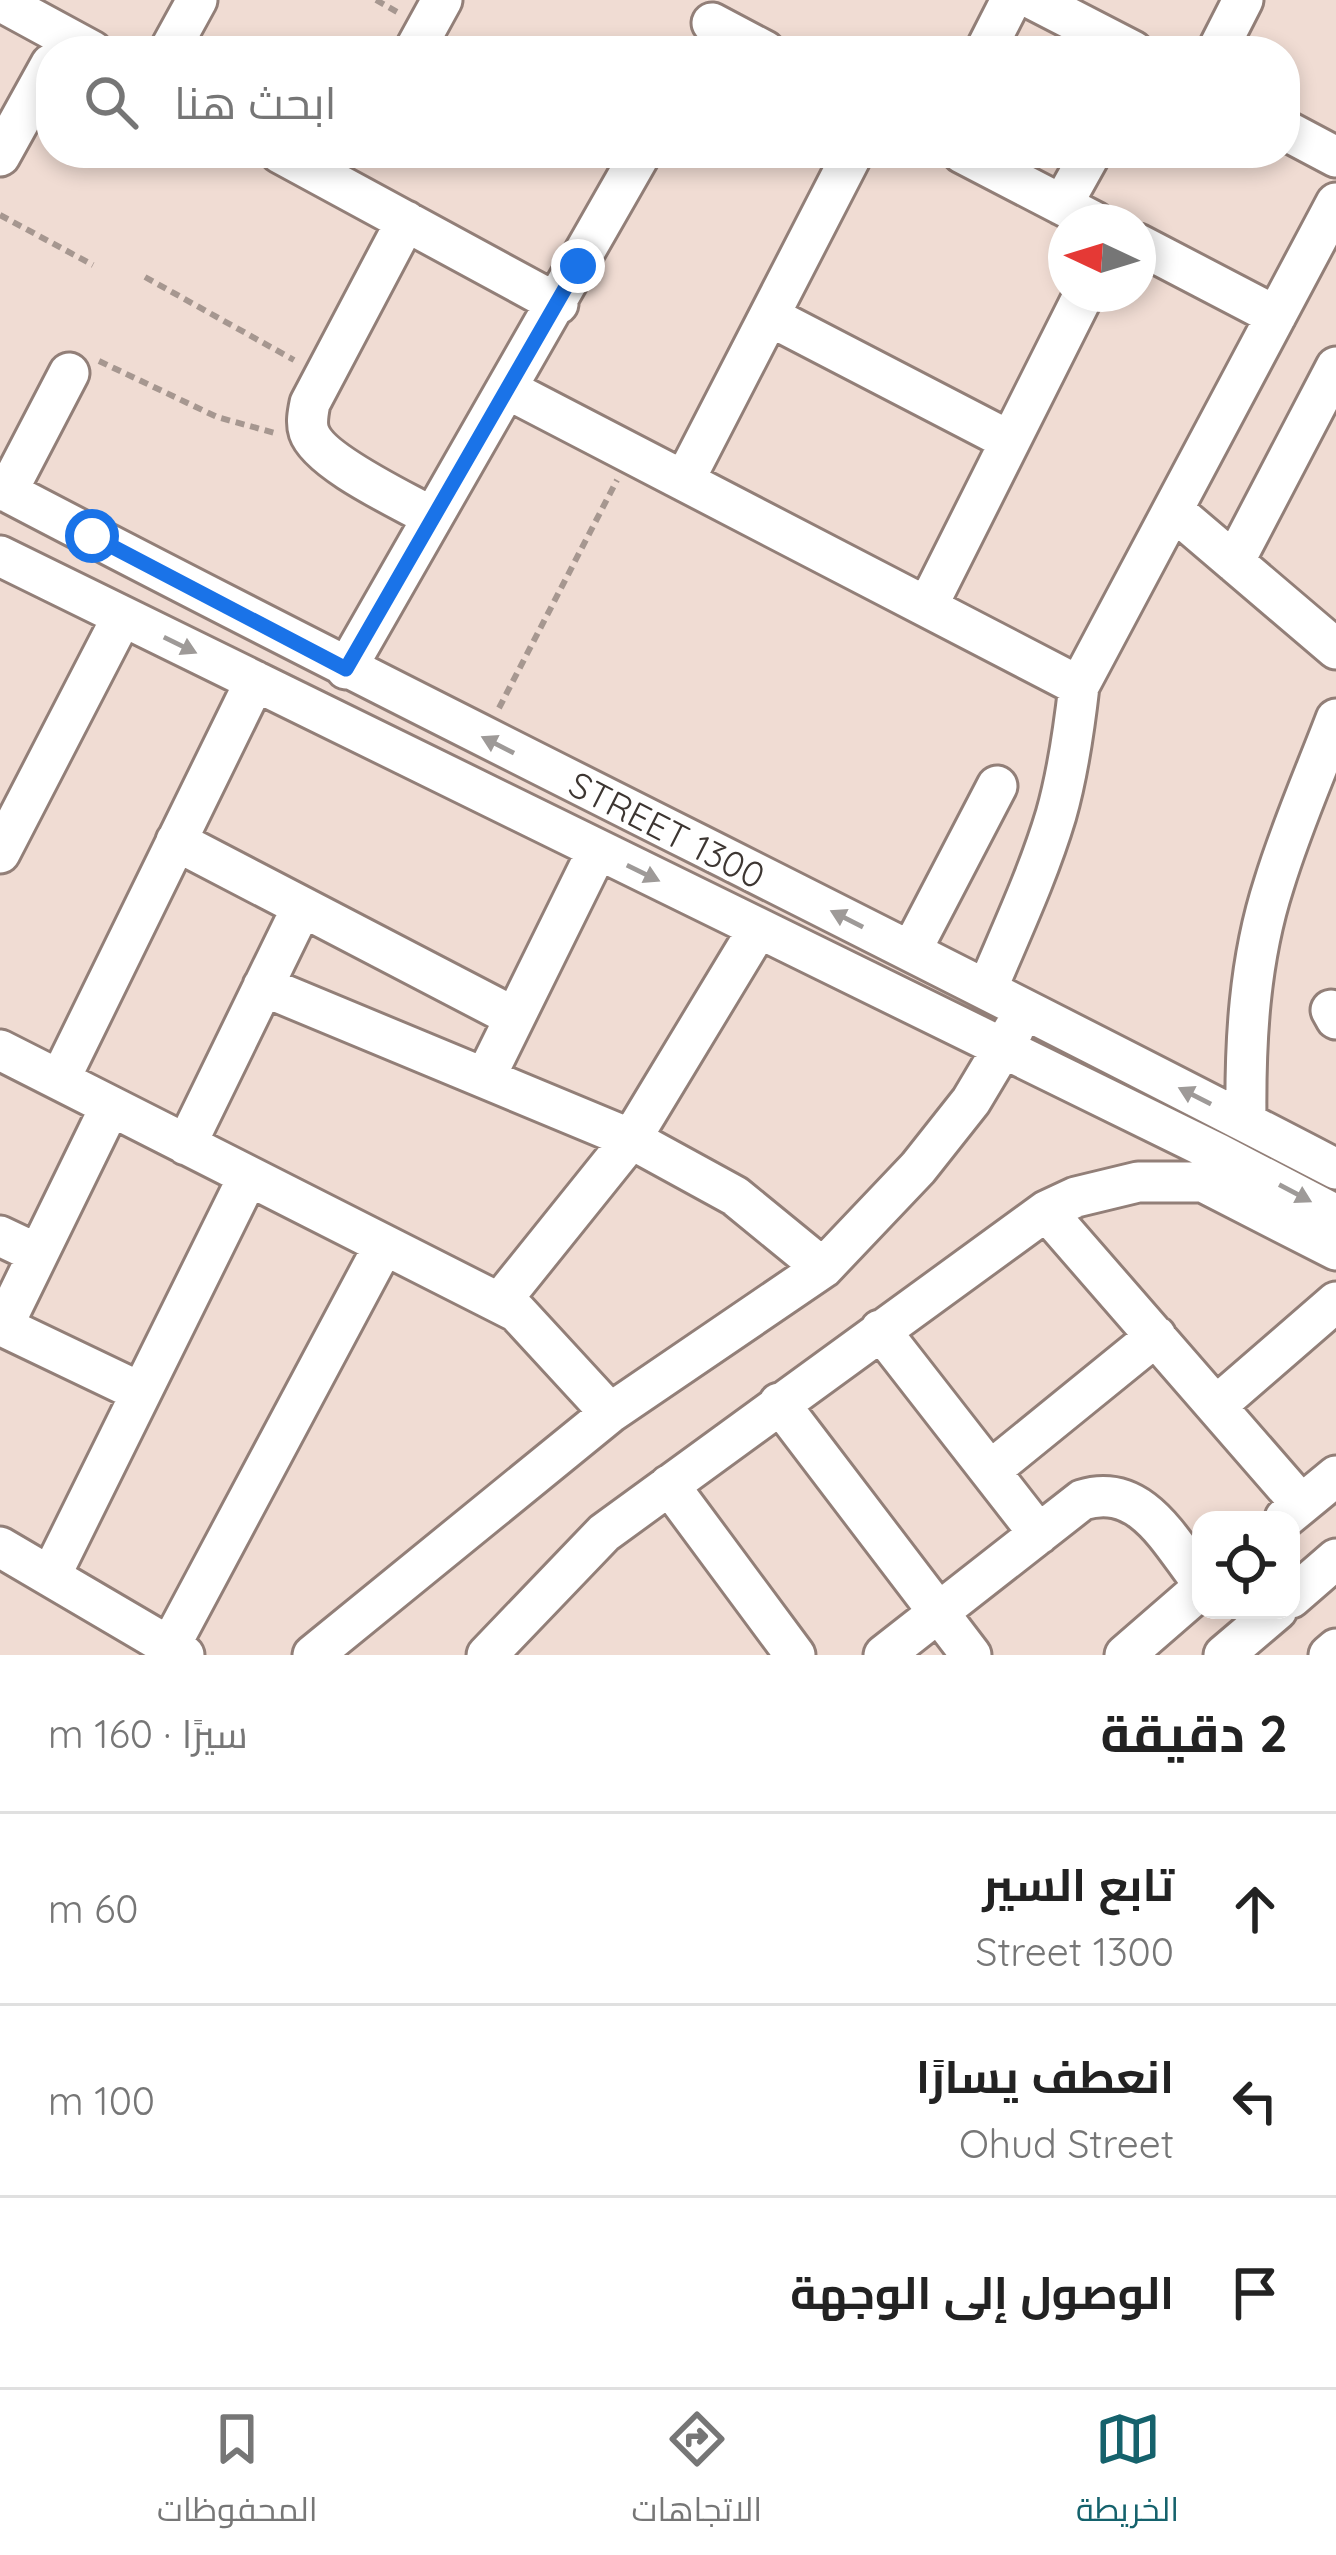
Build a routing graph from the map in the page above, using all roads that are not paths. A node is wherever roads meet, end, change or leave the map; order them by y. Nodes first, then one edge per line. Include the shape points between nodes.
1 (197, 0) edge
2 (442, 0) edge
3 (1011, 0) edge
4 (1034, 0) edge
5 (1243, 0) edge
6 (3, 1) edge
7 (48, 36) edge
8 (178, 36) edge
9 (422, 36) edge
10 (993, 36) edge
11 (1104, 36) edge
12 (1225, 36) edge
13 (36, 100) edge
14 (1300, 138) edge
15 (0, 156) edge
16 (1336, 157) edge
17 (632, 168) edge
18 (845, 168) edge
19 (991, 168) edge
20 (1088, 168) edge
21 (350, 170) edge
22 (1336, 203) edge
23 (1061, 204) edge
24 (1081, 204) edge
25 (406, 221) junction
26 (1156, 253) edge
27 (557, 304) junction
28 (1075, 312) edge
29 (769, 316) junction
30 (1276, 316) junction
31 (1336, 367) edge
32 (69, 373) road end
33 (507, 389) junction
34 (1010, 441) junction
35 (685, 481) junction
36 (4, 490) edge
37 (1173, 510) junction
38 (430, 516) junction
39 (0, 556) edge
40 (1234, 562) junction
41 (927, 607) junction
42 (122, 617) junction
43 (1336, 649) edge
44 (346, 669) junction
45 (255, 681) junction
46 (1079, 686) junction
47 (1336, 719) edge
48 (998, 786) dead end
49 (176, 842) junction
50 (597, 850) junction
51 (0, 853) edge
52 (302, 907) junction
53 (758, 929) junction
54 (911, 951) junction
55 (263, 986) junction
56 (987, 989) junction
57 (1024, 1008) junction
58 (512, 1016) junction
59 (0, 1050) edge
60 (1004, 1050) junction
61 (486, 1076) junction
62 (60, 1078) junction
63 (110, 1107) junction
64 (1246, 1122) junction
65 (631, 1139) junction
66 (186, 1145) junction
67 (1336, 1169) edge
68 (248, 1177) junction
69 (1046, 1210) junction
70 (1336, 1215) edge
71 (0, 1236) edge
72 (385, 1245) junction
73 (1336, 1250) edge
74 (38, 1254) junction
75 (823, 1268) junction
76 (500, 1302) junction
77 (1336, 1302) edge
78 (2, 1326) edge
79 (880, 1330) junction
80 (1156, 1336) junction
81 (139, 1391) junction
82 (779, 1403) junction
83 (1216, 1406) junction
84 (610, 1413) junction
85 (990, 1471) junction
86 (1336, 1476) edge
87 (669, 1485) junction
88 (1291, 1511) edge
89 (1293, 1511) edge
90 (1039, 1534) junction
91 (0, 1547) edge
92 (1336, 1559) edge
93 (1192, 1573) edge
94 (51, 1576) junction
95 (1300, 1590) edge
96 (1192, 1593) edge
97 (939, 1612) junction
98 (1266, 1619) edge
99 (506, 1648) edge
100 (177, 1650) edge
101 (313, 1655) edge
102 (795, 1655) edge
103 (884, 1655) edge
104 (971, 1655) edge
105 (1125, 1655) edge
106 (1224, 1655) edge

1 - 8 street
2 - 9 street
3 - 10 street
4 - 11 street
5 - 12 street
6 - 7 street
13 - 15 street
14 - 16 street
17 - 27 street
18 - 29 street
19 - 23 street
20 - 24 street
21 - 25 street
22 - 30 street
25 - 27 street
25 - 38 street via 310,403 309,433 328,456
26 - 30 street
27 - 33 street
28 - 34 street
29 - 34 street
29 - 35 street
30 - 37 street
31 - 40 street
32 - 36 street
33 - 35 street
33 - 38 street
34 - 41 street
35 - 41 street
36 - 44 street, STREET 1300
37 - 40 street
37 - 46 street
38 - 44 street
39 - 42 street, STREET 1300
40 - 43 street
41 - 46 street
42 -> 45 street, STREET 1300
42 - 51 street
54 -> 44 street, STREET 1300
45 - 49 street
45 - 50 street, STREET 1300
46 - 56 street via 1056,815
47 - 64 street via 1259,942
48 - 54 street
49 - 52 street
49 - 62 street
50 -> 53 street, STREET 1300
50 - 58 street
52 - 55 street
52 - 58 street
53 - 60 street, STREET 1300
53 - 65 street
54 - 56 street, STREET 1300
55 - 61 street
55 - 66 street
56 - 57 street, STREET 1300
57 - 60 street
64 -> 57 street, STREET 1300
58 - 61 street
59 - 62 street
60 -> 70 street, STREET 1300
60 - 75 street via 918,1168
61 - 65 street
62 - 63 street
63 - 66 street
63 - 74 street
64 - 67 street, STREET 1300
65 - 75 street via 735,1196
65 - 76 street
66 - 68 street
68 - 72 street
68 - 81 street
69 - 73 street via 1138,1182 1202,1182
69 - 79 street
69 - 80 street
71 - 74 street
72 - 76 street
72 - 100 street
74 - 78 street
75 - 84 street
76 - 84 street
77 - 83 street
78 - 81 street
79 - 82 street
79 - 85 street
80 - 83 street
80 - 85 street
81 - 94 street
82 - 87 street
82 - 97 street
83 - 88 street
84 - 101 street
85 - 90 street
86 - 89 street
87 - 99 street via 604,1533
87 - 102 street
90 - 93 street via 1082,1500 1116,1495 1146,1511
90 - 97 street
91 - 94 street
92 - 95 street
94 - 100 street
96 - 105 street
97 - 103 street
97 - 104 street
98 - 106 street

